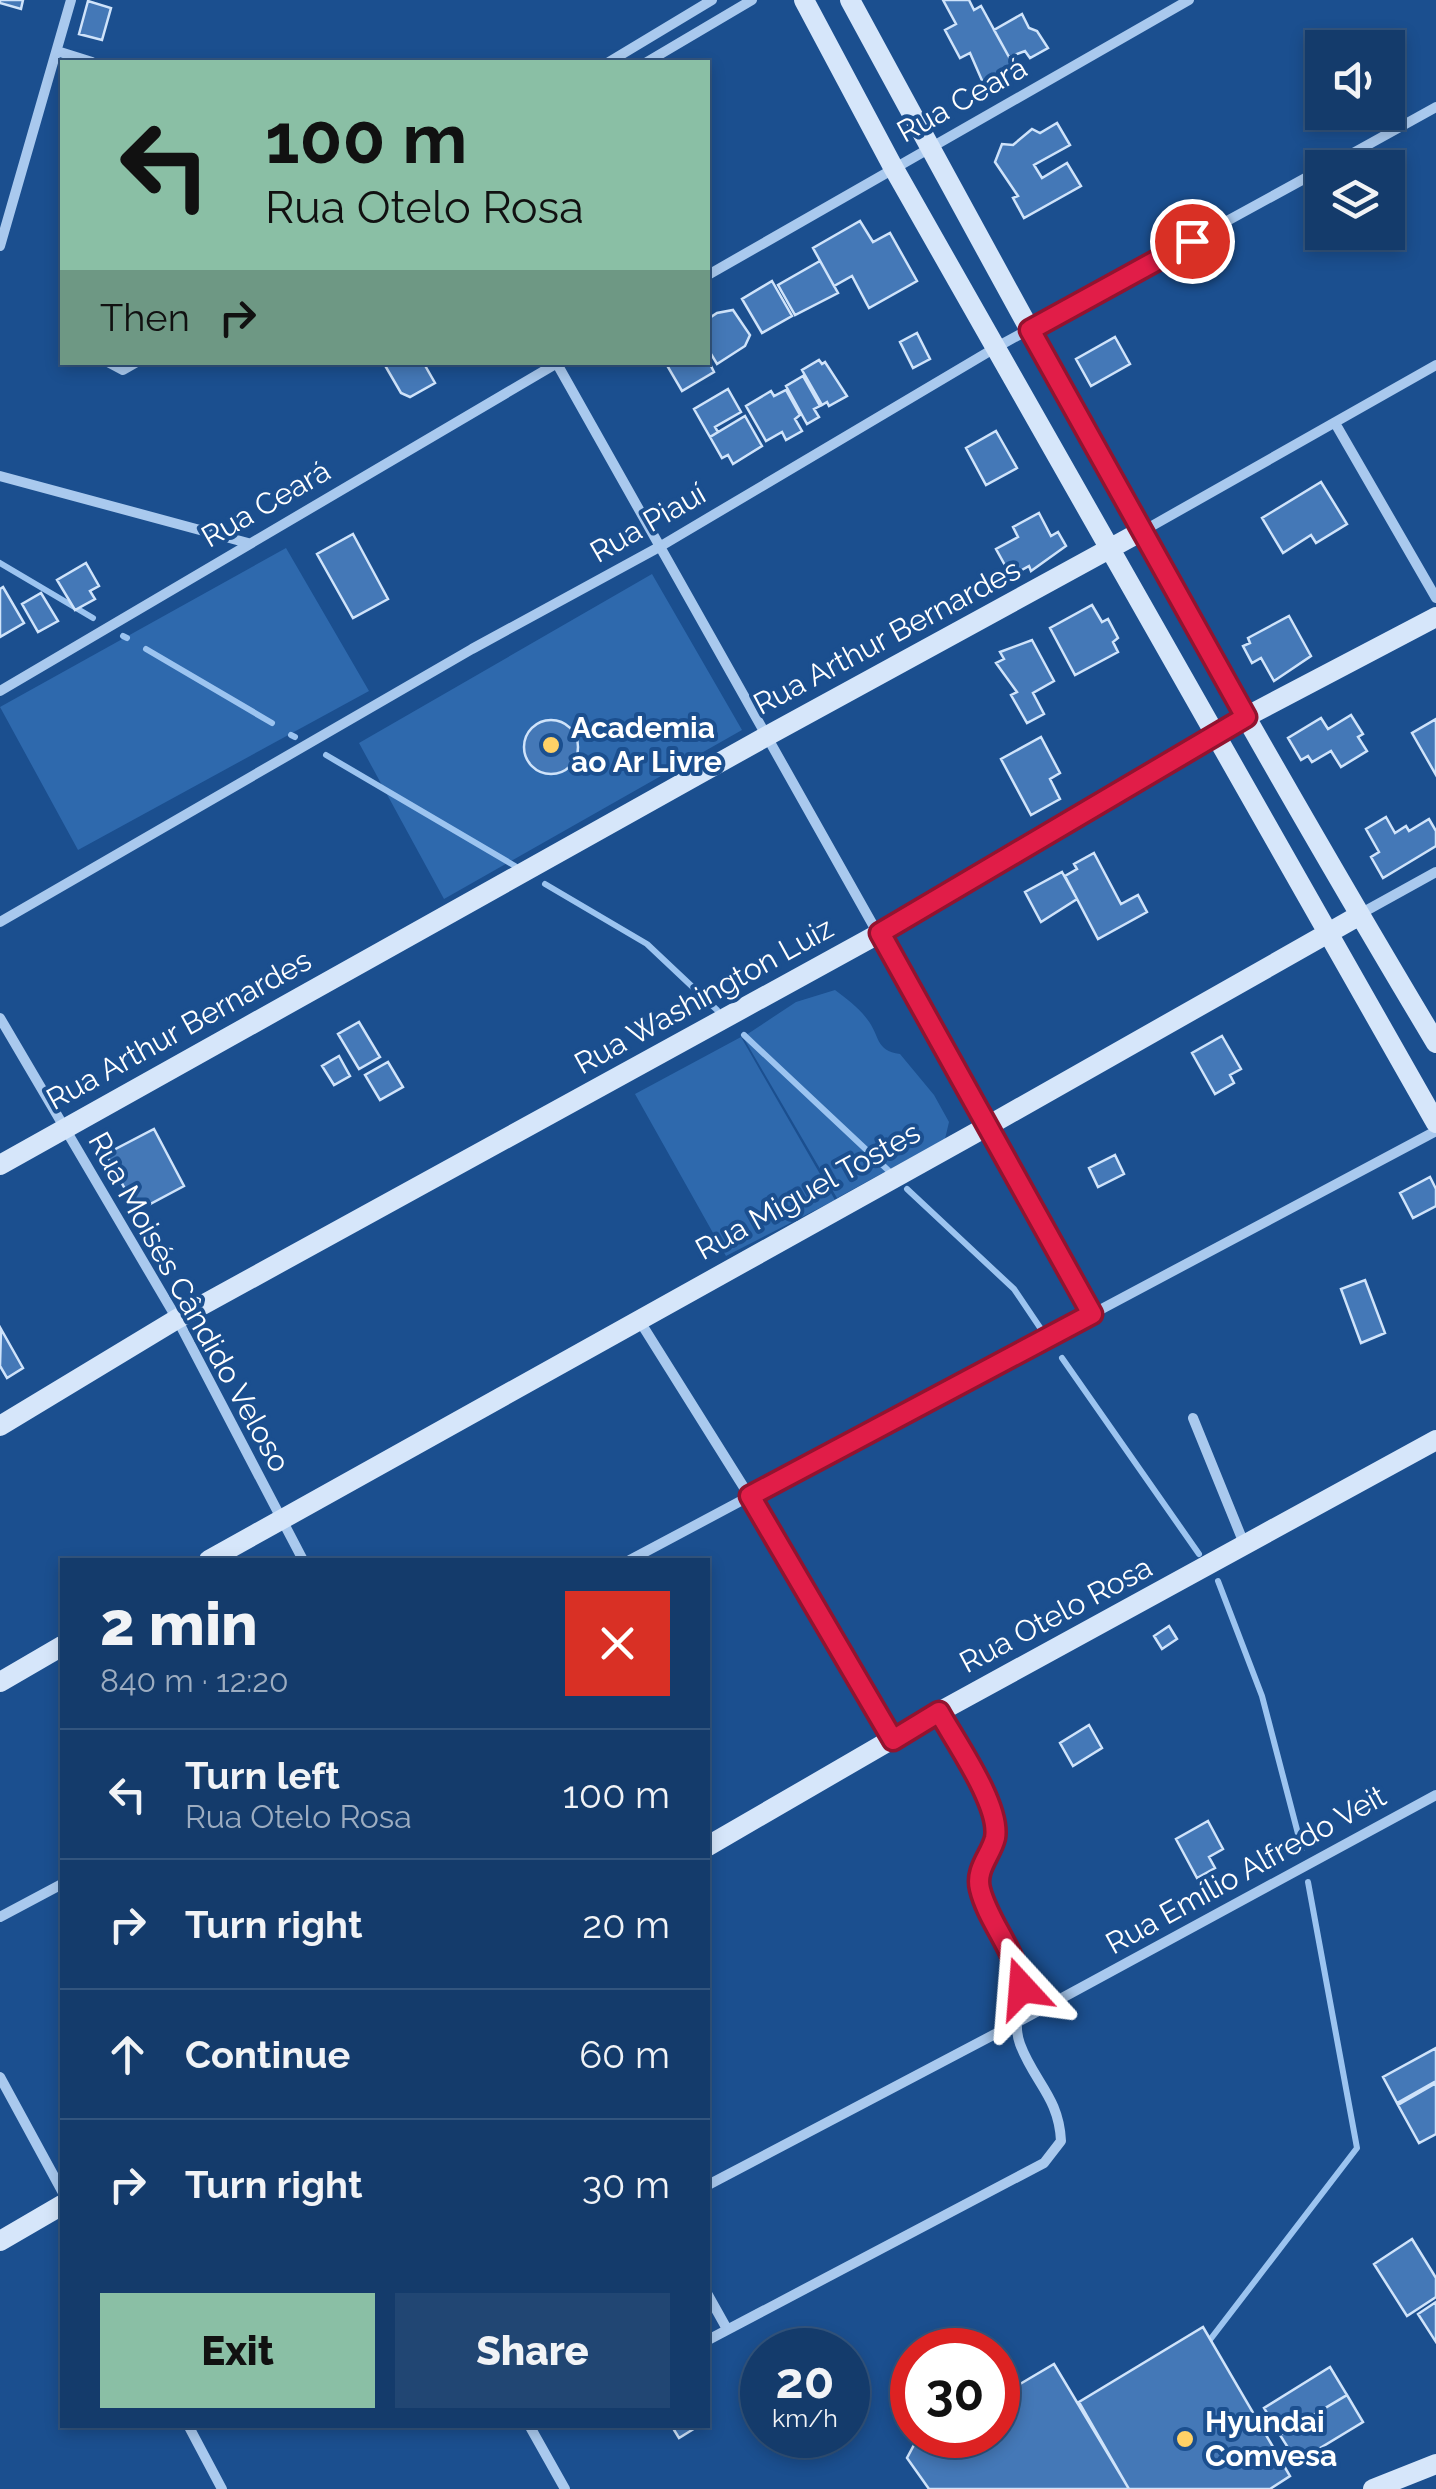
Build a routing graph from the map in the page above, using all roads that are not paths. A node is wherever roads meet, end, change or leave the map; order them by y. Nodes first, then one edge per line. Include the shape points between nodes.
1 (71, 0) edge
2 (712, 0) edge
3 (752, 0) edge
4 (804, 0) edge
5 (850, 0) edge
6 (1189, 0) edge
7 (57, 52) junction
8 (85, 60) edge
9 (616, 60) edge
10 (650, 60) edge
11 (1436, 107) edge
12 (930, 148) junction
13 (1357, 150) edge
14 (893, 167) junction
15 (1305, 178) edge
16 (0, 246) edge
17 (710, 275) edge
18 (1030, 330) junction
19 (995, 348) junction
20 (554, 365) edge
21 (558, 365) edge
22 (1436, 365) edge
23 (1334, 422) junction
24 (0, 476) edge
25 (1142, 532) junction
26 (248, 544) junction
27 (660, 546) junction
28 (1112, 550) junction
29 (1436, 598) edge
30 (1436, 617) edge
31 (0, 691) edge
32 (1246, 717) junction
33 (1216, 732) junction
34 (767, 736) junction
35 (1436, 872) edge
36 (1360, 915) junction
37 (0, 922) edge
38 (1328, 931) junction
39 (880, 933) junction
40 (0, 1018) edge
41 (1436, 1042) edge
42 (1436, 1123) edge
43 (986, 1127) junction
44 (64, 1128) junction
45 (1436, 1132) edge
46 (0, 1166) edge
47 (1092, 1314) junction
48 (639, 1319) junction
49 (177, 1320) junction
50 (1193, 1418) dead end
51 (0, 1426) edge
52 (1436, 1440) edge
53 (750, 1496) junction
54 (280, 1518) junction
55 (1245, 1547) junction
56 (211, 1558) edge
57 (302, 1558) edge
58 (634, 1558) edge
59 (60, 1647) edge
60 (0, 1682) edge
61 (939, 1712) junction
62 (893, 1740) junction
63 (1436, 1795) edge
64 (710, 1841) edge
65 (60, 1885) edge
66 (0, 1918) edge
67 (1016, 2023) junction
68 (0, 2077) edge
69 (710, 2184) edge
70 (60, 2187) edge
71 (60, 2205) edge
72 (0, 2242) edge
73 (710, 2298) edge
74 (728, 2330) junction
75 (710, 2339) edge
76 (190, 2428) edge
77 (534, 2428) edge
78 (1436, 2464) edge
79 (222, 2489) edge
80 (565, 2489) edge
81 (1373, 2489) edge

1 - 7 street
2 - 9 street
3 - 10 street
4 - 14 main road
5 - 12 main road
6 - 12 street, Rua Ceará
7 - 8 street
7 - 16 street
11 - 13 street, Rua Piauí
12 - 14 street, Rua Ceará
12 - 18 main road
14 - 17 street, Rua Ceará
14 - 19 main road
15 - 18 street, Rua Piauí
18 - 19 street, Rua Piauí
18 - 25 main road
19 - 27 street, Rua Piauí
19 - 28 main road
20 - 26 street, Rua Ceará
21 - 27 street
22 - 23 street, Rua Arthur Bernardes
23 - 25 street, Rua Arthur Bernardes
23 - 29 street
24 - 26 street
25 - 28 main road, Rua Arthur Bernardes
25 - 32 main road
26 - 31 street, Rua Ceará
27 - 34 street
27 - 37 street, Rua Piauí
28 - 33 main road
28 - 34 main road, Rua Arthur Bernardes
30 - 32 main road, Rua Washington Luiz
32 - 33 main road, Rua Washington Luiz
32 - 36 main road
33 - 38 main road
33 - 39 main road, Rua Washington Luiz
34 - 39 street
34 - 44 main road, Rua Arthur Bernardes
35 - 36 street, Rua Miguel Tostes
36 - 38 main road, Rua Miguel Tostes
36 - 41 main road
38 - 42 main road
38 - 43 main road, Rua Miguel Tostes
39 - 43 street
39 - 49 main road, Rua Washington Luiz
40 - 44 street, Rua Moisés Cândido Veloso
43 - 47 street
43 - 48 main road, Rua Miguel Tostes
44 - 46 main road, Rua Arthur Bernardes
44 - 49 street, Rua Moisés Cândido Veloso
45 - 47 street
47 - 53 street
48 - 53 street
48 - 54 main road, Rua Miguel Tostes
49 - 51 main road, Rua Washington Luiz
49 - 54 street, Rua Moisés Cândido Veloso
50 - 55 street
52 - 55 main road, Rua Otelo Rosa
53 - 58 street
53 - 62 street
54 - 56 main road, Rua Miguel Tostes
54 - 57 street, Rua Moisés Cândido Veloso
55 - 61 main road, Rua Otelo Rosa
59 - 60 main road
61 - 62 main road, Rua Otelo Rosa
61 - 67 street via 992,1810 996,1836 980,1887 1018,1967
62 - 64 main road, Rua Otelo Rosa
63 - 67 street, Rua Emílio Alfredo Veit
65 - 66 street
67 - 69 street, Rua Emílio Alfredo Veit
67 - 74 street via 1019,2043 1060,2117 1061,2141 1044,2163
68 - 70 street
71 - 72 main road
73 - 74 street
74 - 75 street
76 - 79 street
77 - 80 street
78 - 81 main road

